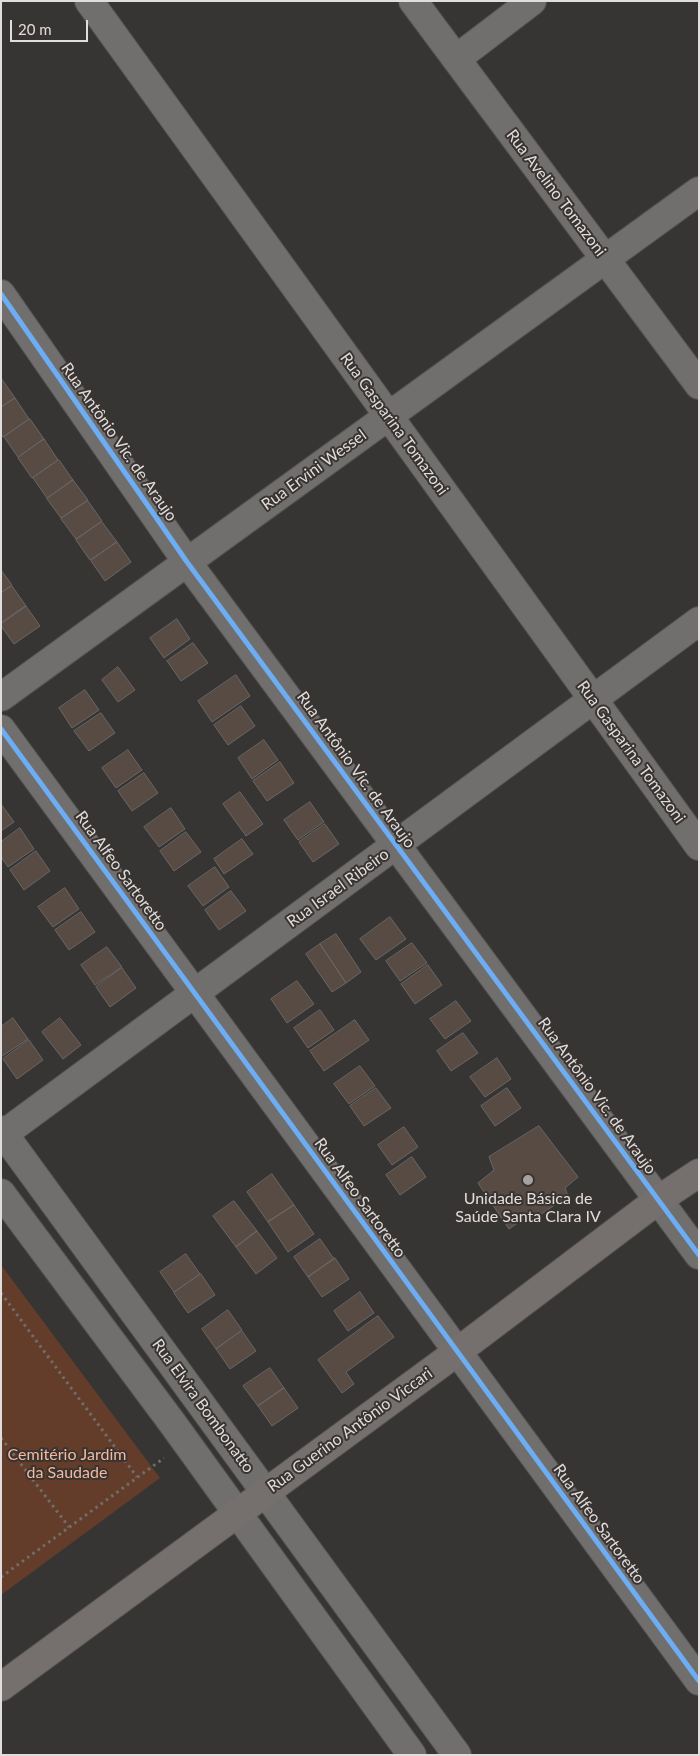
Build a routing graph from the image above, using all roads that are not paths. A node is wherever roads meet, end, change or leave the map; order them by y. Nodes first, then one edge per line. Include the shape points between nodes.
1 (89, 1) edge
2 (413, 1) edge
3 (532, 1) edge
4 (456, 59) junction
5 (699, 191) edge
6 (605, 259) junction
7 (1, 294) edge
8 (699, 385) edge
9 (388, 416) junction
10 (187, 562) junction
11 (699, 621) edge
12 (1, 697) edge
13 (593, 699) junction
14 (1, 729) edge
15 (396, 845) junction
16 (699, 846) edge
17 (194, 993) junction
18 (2, 1133) edge
19 (699, 1173) edge
20 (1, 1193) edge
21 (658, 1200) junction
22 (699, 1255) edge
23 (457, 1352) junction
24 (265, 1492) junction
25 (237, 1513) junction
26 (699, 1681) edge
27 (1, 1687) edge
28 (412, 1755) edge
29 (457, 1755) edge

1 - 9 street, Rua Gasparina Tomazoni
2 - 4 street, Rua Avelino Tomazoni
3 - 4 street
4 - 6 street, Rua Avelino Tomazoni
5 - 6 street, Rua Ervini Wessel
6 - 8 street, Rua Avelino Tomazoni
6 - 9 street, Rua Ervini Wessel
7 - 10 street, Rua Antônio Vic. de Araujo
9 - 10 street, Rua Ervini Wessel
9 - 13 street, Rua Gasparina Tomazoni
10 - 12 street, Rua Ervini Wessel
10 - 15 street, Rua Antônio Vic. de Araujo
11 - 13 street, Rua Israel Ribeiro
13 - 15 street, Rua Israel Ribeiro
13 - 16 street, Rua Gasparina Tomazoni
14 - 17 street, Rua Alfeo Sartoretto
15 - 17 street, Rua Israel Ribeiro
15 - 21 street, Rua Antônio Vic. de Araujo
17 - 18 street, Rua Israel Ribeiro
17 - 23 street, Rua Alfeo Sartoretto
18 - 24 street, Rua Elvira Bombonatto
19 - 21 street, Rua Guerino Antônio Viccari
20 - 25 street
21 - 22 street, Rua Antônio Vic. de Araujo
21 - 23 street, Rua Guerino Antônio Viccari
23 - 24 street, Rua Guerino Antônio Viccari
23 - 26 street, Rua Alfeo Sartoretto
24 - 25 street, Rua Guerino Antônio Viccari
24 - 29 street, Rua Elvira Bombonatto
25 - 27 street, Rua Guerino Antônio Viccari
25 - 28 street

